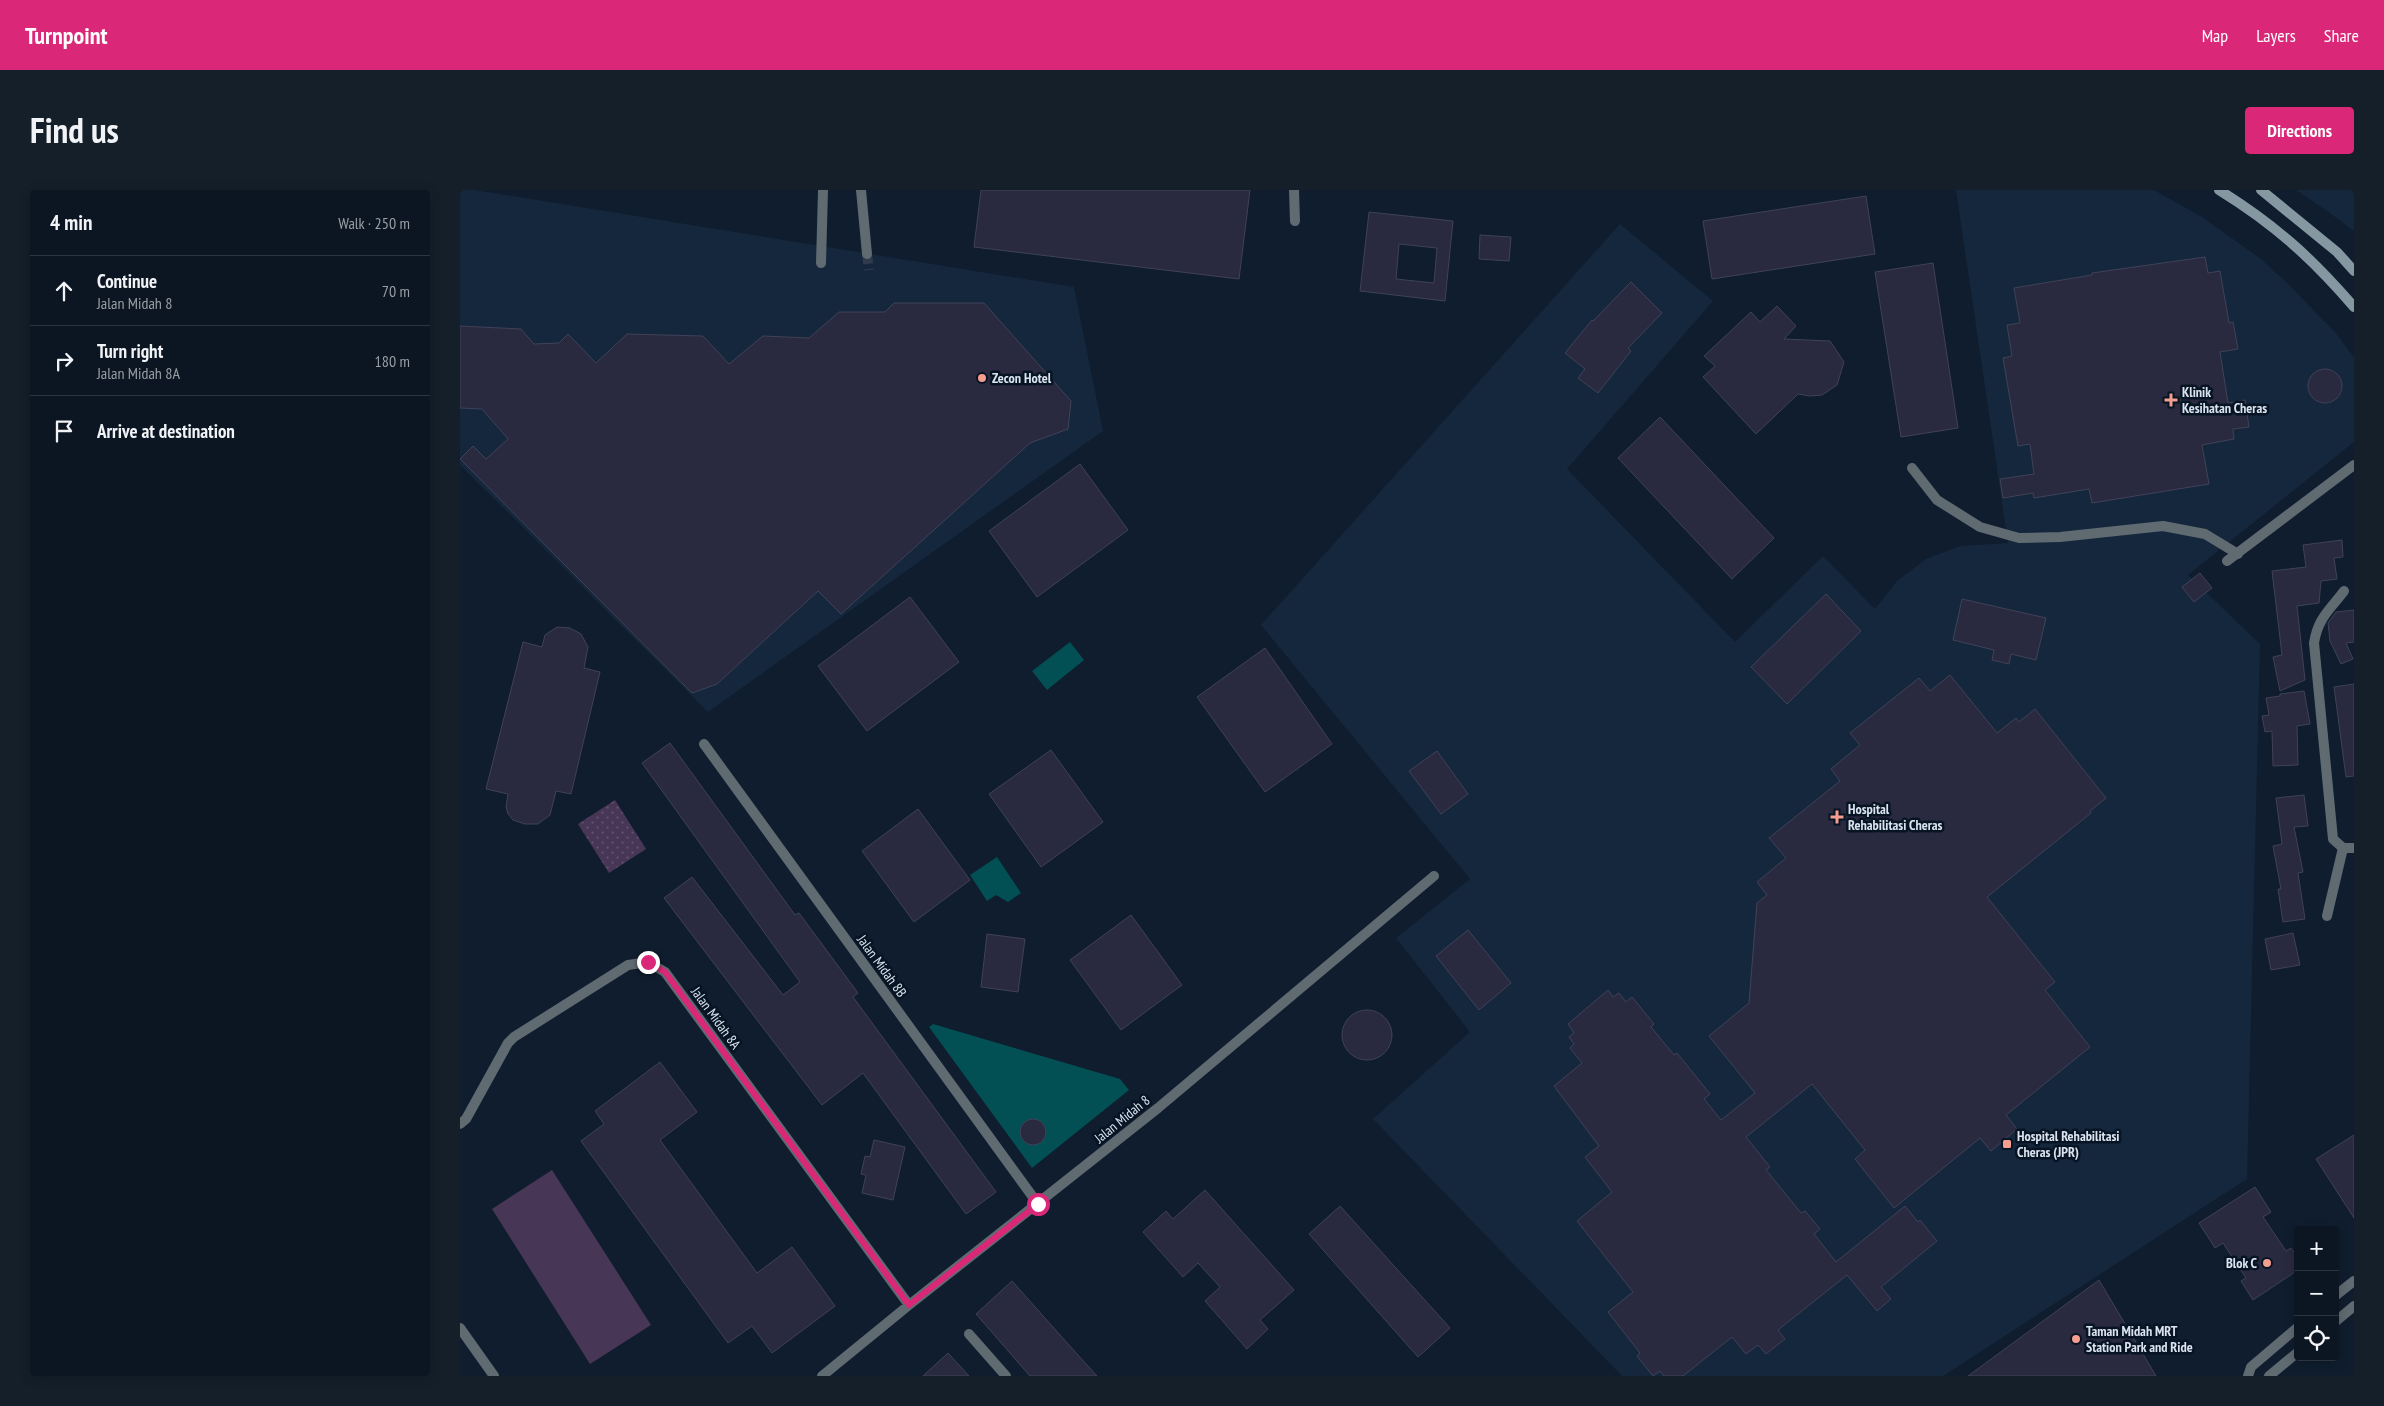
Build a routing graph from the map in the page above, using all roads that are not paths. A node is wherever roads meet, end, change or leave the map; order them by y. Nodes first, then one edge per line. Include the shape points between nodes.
1 (824, 190) edge
2 (861, 190) edge
3 (1294, 190) edge
4 (2219, 190) edge
5 (2262, 190) edge
6 (1296, 221) dead end
7 (2337, 252) junction
8 (867, 254) tunnel mouth
9 (821, 263) dead end
10 (2354, 271) edge
11 (2354, 278) edge
12 (2354, 307) edge
13 (2354, 465) edge
14 (1912, 468) dead end
15 (2238, 554) junction
16 (2227, 561) dead end
17 (2344, 591) dead end
18 (704, 744) dead end
19 (2343, 848) junction
20 (2354, 848) edge
21 (1434, 876) dead end
22 (2327, 916) dead end
23 (460, 1124) edge
24 (1038, 1204) junction
25 (2354, 1281) edge
26 (2339, 1293) edge
27 (909, 1305) junction
28 (2354, 1306) edge
29 (2339, 1319) edge
30 (460, 1328) edge
31 (2294, 1330) edge
32 (969, 1334) dead end
33 (2294, 1355) edge
34 (494, 1376) edge
35 (822, 1376) edge
36 (1006, 1376) edge
37 (2248, 1376) edge
38 (2269, 1376) edge

1 - 9 street
2 - 8 street
3 - 6 street
4 - 12 main road via 2280,231 2322,270
5 - 7 main road
7 - 10 main road
7 - 11 main road
13 - 15 street
14 - 15 street via 1937,500 1980,527 2018,538 2060,538 2163,526 2205,534
15 - 16 street
17 - 19 street via 2321,618 2314,643 2333,839
18 - 24 street, Jalan Midah 8B
19 - 20 street
19 - 22 street
21 - 24 street, Jalan Midah 8 via 1158,1108
23 - 27 street, Jalan Midah 8A via 514,1037 628,965 648,962 665,972
24 - 27 street, Jalan Midah 8
25 - 26 street
27 - 35 street, Jalan Midah 8
28 - 29 street
30 - 34 street
31 - 37 street via 2251,1367
32 - 36 street
33 - 38 street

